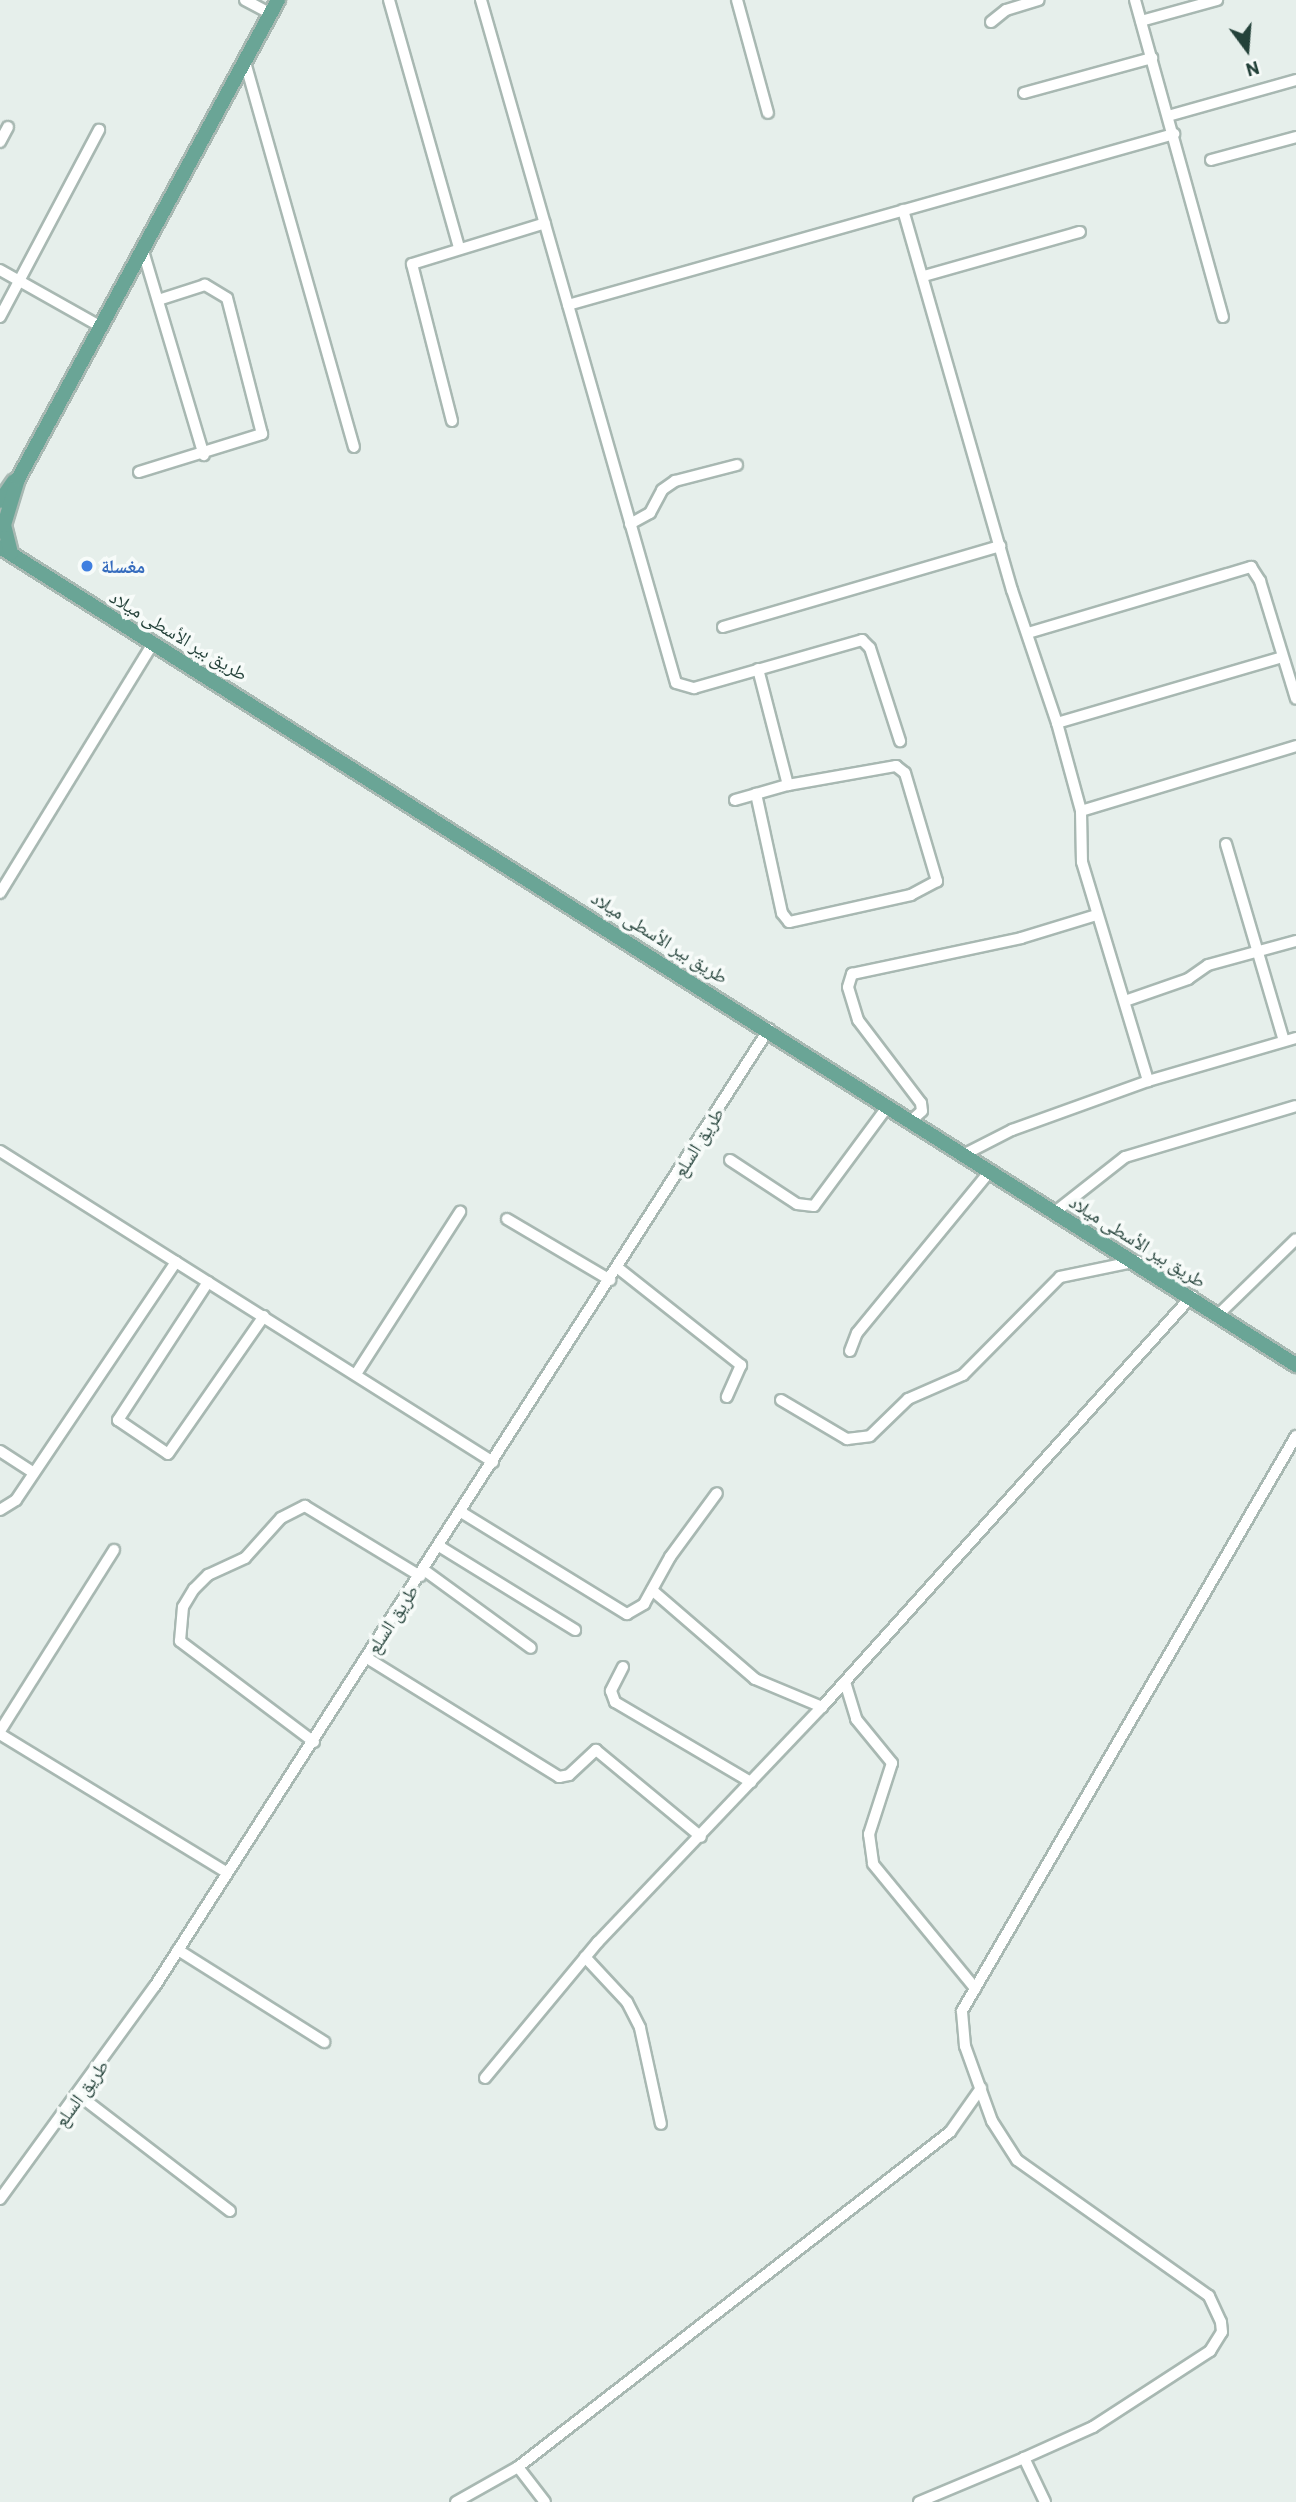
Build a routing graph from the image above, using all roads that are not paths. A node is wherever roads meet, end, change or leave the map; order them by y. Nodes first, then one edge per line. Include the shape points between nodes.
1 (246, 0) edge
2 (278, 0) edge
3 (389, 0) edge
4 (481, 0) edge
5 (737, 0) edge
6 (1038, 0) edge
7 (1135, 0) edge
8 (1213, 1) edge
9 (271, 15) junction
10 (1141, 21) junction
11 (991, 22) dead end
12 (1152, 58) junction
13 (245, 62) junction
14 (1296, 80) edge
15 (1024, 93) dead end
16 (768, 113) dead end
17 (1168, 116) junction
18 (8, 127) dead end
19 (99, 130) dead end
20 (1174, 134) junction
21 (1296, 137) edge
22 (0, 142) edge
23 (1211, 160) dead end
24 (903, 210) junction
25 (545, 223) junction
26 (1080, 232) dead end
27 (459, 247) junction
28 (143, 251) junction
29 (0, 270) edge
30 (924, 276) junction
31 (19, 282) junction
32 (158, 300) junction
33 (568, 305) junction
34 (0, 317) edge
35 (1223, 317) dead end
36 (101, 327) junction
37 (452, 421) dead end
38 (354, 447) dead end
39 (204, 454) junction
40 (737, 465) dead end
41 (139, 472) dead end
42 (18, 479) junction
43 (0, 501) edge
44 (630, 524) junction
45 (1000, 546) junction
46 (4, 551) edge
47 (723, 627) dead end
48 (1028, 633) junction
49 (153, 643) junction
50 (1283, 657) junction
51 (758, 669) junction
52 (1296, 699) edge
53 (1056, 723) junction
54 (900, 741) dead end
55 (1296, 746) edge
56 (788, 785) junction
57 (757, 794) junction
58 (735, 800) dead end
59 (1081, 811) junction
60 (1227, 844) dead end
61 (0, 893) edge
62 (1096, 915) junction
63 (1296, 940) edge
64 (1258, 951) junction
65 (1125, 1001) junction
66 (769, 1029) junction
67 (1296, 1038) edge
68 (1284, 1041) junction
69 (1148, 1081) junction
70 (888, 1105) junction
71 (1296, 1106) edge
72 (912, 1120) junction
73 (0, 1151) edge
74 (965, 1154) junction
75 (730, 1160) dead end
76 (990, 1171) junction
77 (460, 1212) dead end
78 (1055, 1212) junction
79 (507, 1219) dead end
80 (1296, 1239) edge
81 (1137, 1261) junction
82 (176, 1262) junction
83 (618, 1268) junction
84 (610, 1280) junction
85 (208, 1282) junction
86 (1192, 1296) junction
87 (1219, 1314) junction
88 (264, 1316) junction
89 (850, 1351) dead end
90 (1296, 1365) edge
91 (356, 1374) junction
92 (727, 1397) dead end
93 (781, 1400) dead end
94 (1296, 1436) edge
95 (0, 1451) edge
96 (493, 1462) junction
97 (34, 1473) junction
98 (717, 1493) dead end
99 (0, 1510) edge
100 (461, 1512) junction
101 (439, 1546) junction
102 (114, 1550) dead end
103 (422, 1573) junction
104 (652, 1590) junction
105 (575, 1630) dead end
106 (531, 1648) dead end
107 (367, 1658) junction
108 (623, 1667) dead end
109 (845, 1682) junction
110 (822, 1707) junction
111 (0, 1733) edge
112 (314, 1742) junction
113 (751, 1782) junction
114 (701, 1837) junction
115 (226, 1872) junction
116 (178, 1950) junction
117 (585, 1957) junction
118 (975, 1988) junction
119 (324, 2042) dead end
120 (485, 2078) dead end
121 (981, 2088) junction
122 (80, 2096) junction
123 (661, 2124) dead end
124 (0, 2199) edge
125 (230, 2211) dead end
126 (1024, 2458) junction
127 (518, 2467) junction
128 (456, 2502) edge
129 (545, 2502) edge
130 (919, 2502) edge
131 (1045, 2502) edge

1 - 9 street
2 - 9 main road
3 - 27 street
4 - 25 street
5 - 16 street
6 - 11 street via 1006,10
7 - 10 street
8 - 10 street
9 - 13 main road
10 - 12 street
12 - 15 street
12 - 17 street
13 - 28 main road
13 - 38 street
14 - 17 street
17 - 20 street
18 - 22 street
19 - 31 street
20 - 24 street
20 - 35 street
21 - 23 street
24 - 30 street
24 - 33 street
25 - 27 street
25 - 33 street
26 - 30 street
27 - 37 street via 412,264
28 - 32 street
28 - 36 main road
29 - 31 street
30 - 45 street
31 - 34 street
31 - 36 street
32 - 39 street
32 - 39 street via 205,285 227,298 262,434
33 - 44 street
36 - 42 main road
39 - 41 street
40 - 44 street via 675,481 662,490 650,513
42 - 43 main road
42 - 46 main road via 4,525
44 - 51 street via 676,683 694,688
45 - 47 street
45 - 48 street
46 - 49 main road, طريق بير الأسطى ميلاد
48 - 50 street via 1243,566 1256,572
48 - 53 street
49 - 61 street
49 - 66 main road, طريق بير الأسطى ميلاد
50 - 52 street
50 - 53 street
51 - 54 street via 867,642
51 - 56 street
53 - 59 street
55 - 59 street
56 - 57 street
56 - 57 street via 900,768 937,866 937,881 911,895 789,922 782,913
57 - 58 street
59 - 62 street via 1082,862
60 - 64 street
62 - 65 street
62 - 72 street via 1021,938 852,974 848,987 858,1020 875,1049 921,1103 922,1111
63 - 64 street
64 - 65 street via 1208,965 1188,979
64 - 68 street
65 - 69 street
66 - 70 main road, طريق بير الأسطى ميلاد
66 - 83 street, طريق السلع
67 - 68 street
68 - 69 street
69 - 74 street via 1012,1130
70 - 72 main road, طريق بير الأسطى ميلاد
70 - 75 street via 814,1206 796,1204
71 - 78 street via 1125,1157
72 - 74 main road, طريق بير الأسطى ميلاد
73 - 82 street
74 - 76 main road, طريق بير الأسطى ميلاد
76 - 78 main road, طريق بير الأسطى ميلاد
76 - 89 street via 857,1333
77 - 91 street
78 - 81 main road, طريق بير الأسطى ميلاد
79 - 84 street
80 - 87 street
81 - 86 main road, طريق بير الأسطى ميلاد
81 - 93 street via 1060,1277 973,1366 908,1399 870,1436 847,1439
82 - 85 street
82 - 97 street
83 - 84 street, طريق السلع
83 - 92 street via 741,1365
84 - 96 street, طريق السلع
85 - 88 street
85 - 88 street via 118,1420 168,1454
86 - 87 main road, طريق بير الأسطى ميلاد
86 - 109 street
87 - 90 main road, طريق بير الأسطى ميلاد
88 - 91 street
91 - 96 street
94 - 118 street
95 - 97 street
96 - 100 street, طريق السلع
97 - 99 street via 11,1506
98 - 104 street
100 - 101 street, طريق السلع
100 - 104 street via 617,1613 635,1611
101 - 103 street, طريق السلع
101 - 105 street
102 - 111 street
103 - 106 street
103 - 107 street, طريق السلع
103 - 112 street via 325,1515 299,1506 281,1518 251,1554 208,1576 189,1598 178,1632 186,1650
104 - 110 street via 755,1679
107 - 112 street, طريق السلع
107 - 114 street via 559,1777 569,1775 596,1750
108 - 113 street via 611,1691 615,1702
109 - 110 street
109 - 118 street via 856,1719 892,1763 869,1834 873,1864
110 - 113 street
111 - 115 street
112 - 115 street, طريق السلع
113 - 114 street
114 - 117 street
115 - 116 street, طريق السلع
116 - 119 street
116 - 122 street, طريق السلع
117 - 120 street
117 - 123 street via 627,2002 640,2028
118 - 121 street via 962,2011 962,2030
121 - 126 street via 992,2122 1017,2160 1209,2296 1221,2322 1222,2332 1210,2350 1093,2427
121 - 127 street via 950,2132
122 - 124 street, طريق السلع
122 - 125 street
126 - 130 street
126 - 131 street
127 - 128 street
127 - 129 street

